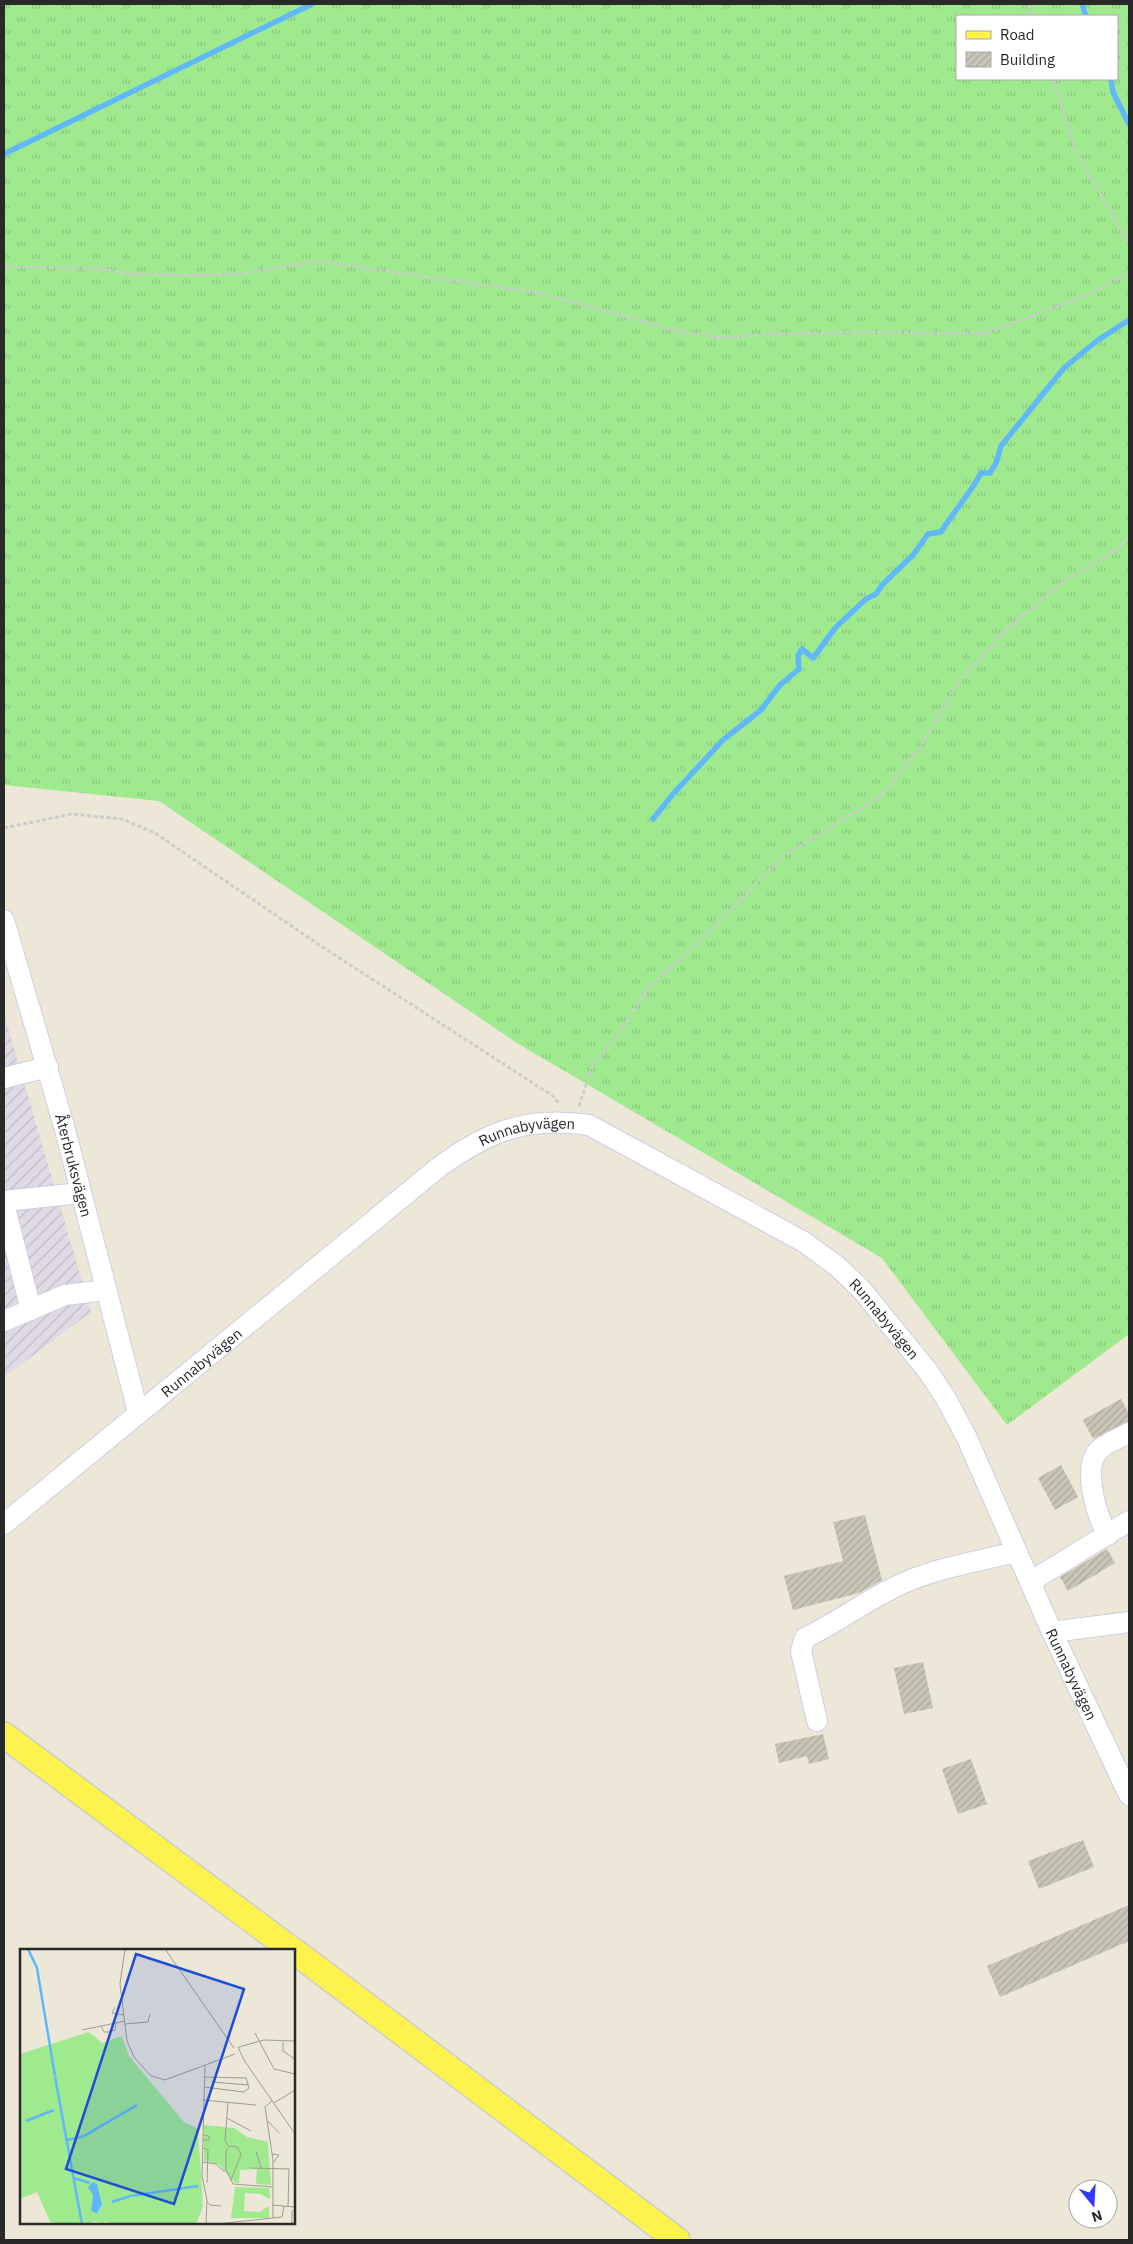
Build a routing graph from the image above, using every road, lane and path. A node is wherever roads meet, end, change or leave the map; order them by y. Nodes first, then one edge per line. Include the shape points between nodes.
1 (1054, 80) edge
2 (1129, 245) edge
3 (4, 266) edge
4 (1129, 272) edge
5 (1129, 536) edge
6 (4, 828) edge
7 (4, 920) edge
8 (48, 1067) junction
9 (4, 1078) edge
10 (574, 1123) junction
11 (81, 1193) junction
12 (4, 1202) edge
13 (12, 1272) edge
14 (106, 1290) junction
15 (30, 1310) junction
16 (4, 1321) edge
17 (138, 1412) junction
18 (1129, 1433) edge
19 (1129, 1521) edge
20 (4, 1524) edge
21 (1108, 1535) junction
22 (1016, 1552) junction
23 (1030, 1582) junction
24 (1129, 1622) edge
25 (1052, 1632) junction
26 (817, 1721) dead end
27 (4, 1736) edge
28 (1129, 1795) edge
29 (290, 1949) edge
30 (295, 1953) edge
31 (677, 2240) edge

1 - 2 path via 1075,149
3 - 4 path via 198,275 239,274 318,261 539,293 678,331 722,338 849,332 988,333 1092,293
5 - 10 path via 1118,549 1064,581 1010,626 960,680 921,745 881,796 782,857 708,933 649,987 593,1064
6 - 10 path via 72,814 122,819 155,833 321,946 552,1096
7 - 8 street, Återbruksvägen
8 - 9 street
8 - 11 street, Återbruksvägen
10 - 17 street, Runnabyvägen via 521,1125 496,1132 468,1146
10 - 22 street, Runnabyvägen via 589,1125 610,1135 767,1220 804,1242 849,1278 888,1321 945,1397 966,1436
11 - 12 street
11 - 14 street, Återbruksvägen
12 - 13 street
13 - 15 street
14 - 15 street via 65,1295
14 - 17 street, Återbruksvägen
15 - 16 street
17 - 20 street, Runnabyvägen
18 - 21 street via 1098,1451 1092,1468 1096,1510
19 - 21 street
21 - 23 street
22 - 23 street, Runnabyvägen
22 - 26 street via 944,1569 894,1587 805,1638 801,1652
23 - 25 street, Runnabyvägen
24 - 25 street
25 - 28 street, Runnabyvägen
27 - 29 main road
30 - 31 main road

